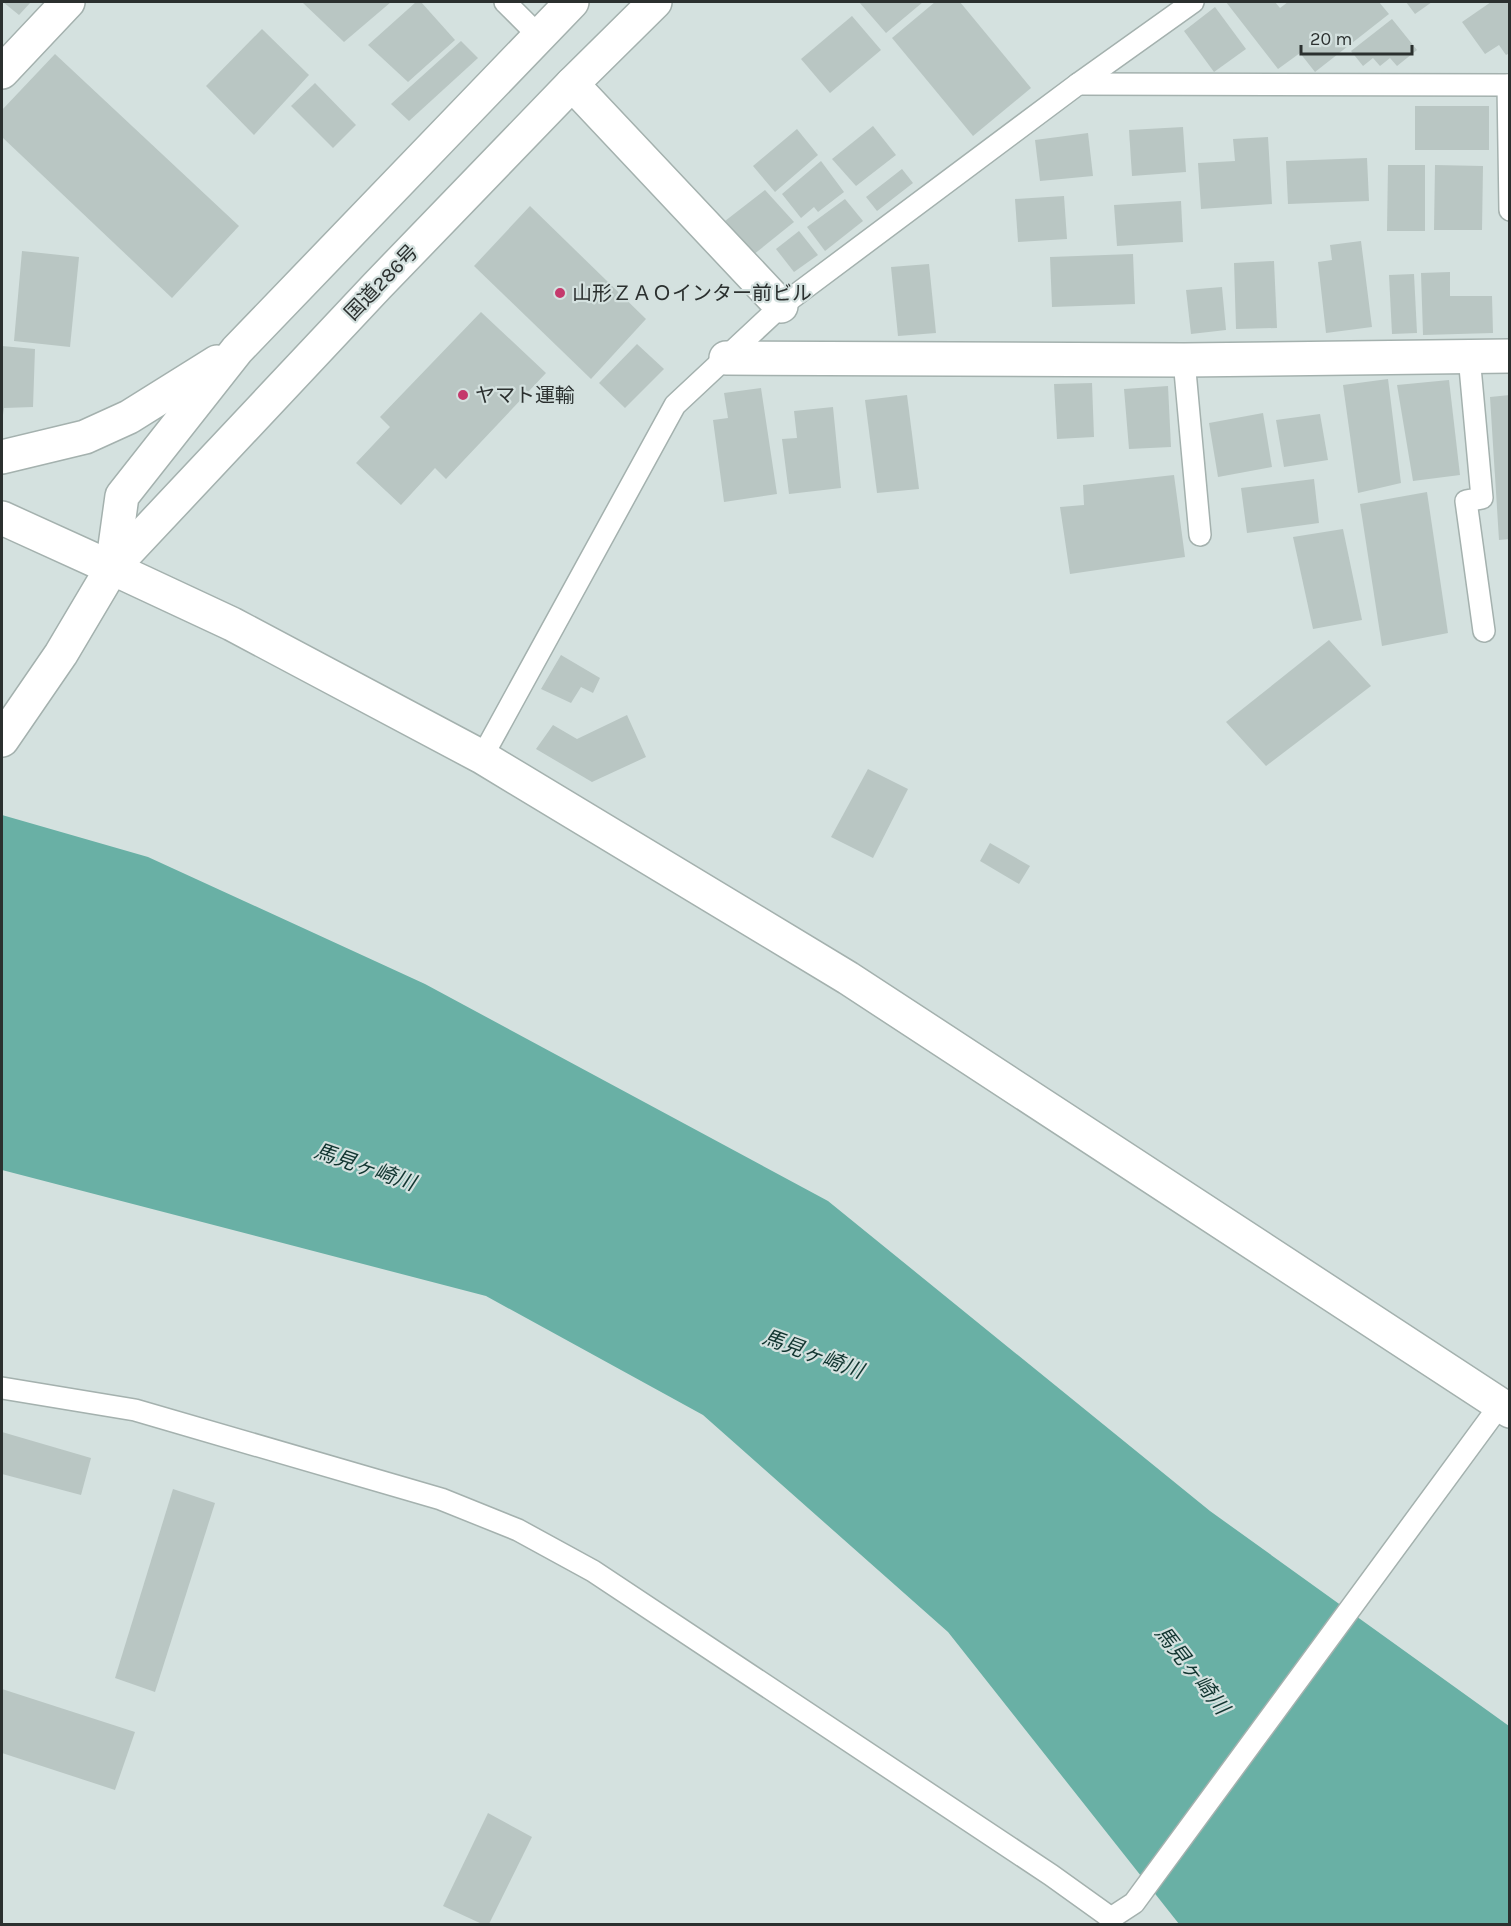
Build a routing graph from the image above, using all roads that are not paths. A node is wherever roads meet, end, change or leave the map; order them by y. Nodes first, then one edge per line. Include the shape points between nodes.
1 (68, 2) edge
2 (505, 2) edge
3 (572, 2) edge
4 (655, 2) edge
5 (1193, 2) edge
6 (538, 35) junction
7 (2, 72) edge
8 (572, 84) junction
9 (1078, 84) junction
10 (1509, 85) edge
11 (1509, 210) edge
12 (782, 306) junction
13 (237, 350) junction
14 (1469, 356) junction
15 (1509, 356) edge
16 (726, 358) junction
17 (1184, 360) junction
18 (2, 457) edge
19 (2, 518) edge
20 (1200, 536) dead end
21 (112, 568) junction
22 (1484, 631) dead end
23 (2, 740) edge
24 (482, 757) junction
25 (2, 1388) edge
26 (1505, 1408) edge
27 (1112, 1921) edge

1 - 7 main road
2 - 6 lane
3 - 6 main road
4 - 8 main road, 国道286号
5 - 9 lane
6 - 13 main road
8 - 12 main road
8 - 21 main road, 国道286号
9 - 10 lane
9 - 12 lane
10 - 11 lane
12 - 16 lane
13 - 18 main road via 129,417 85,437
13 - 21 main road via 122,496
14 - 15 main road
14 - 17 main road
14 - 22 lane via 1482,498 1466,501
16 - 17 main road
16 - 24 lane via 675,405
17 - 20 lane
19 - 21 main road
21 - 23 main road via 61,654
21 - 24 main road via 232,624
24 - 26 main road via 848,978
25 - 27 lane via 135,1410 441,1499 518,1530 593,1571 1042,1869
26 - 27 lane via 1134,1903

